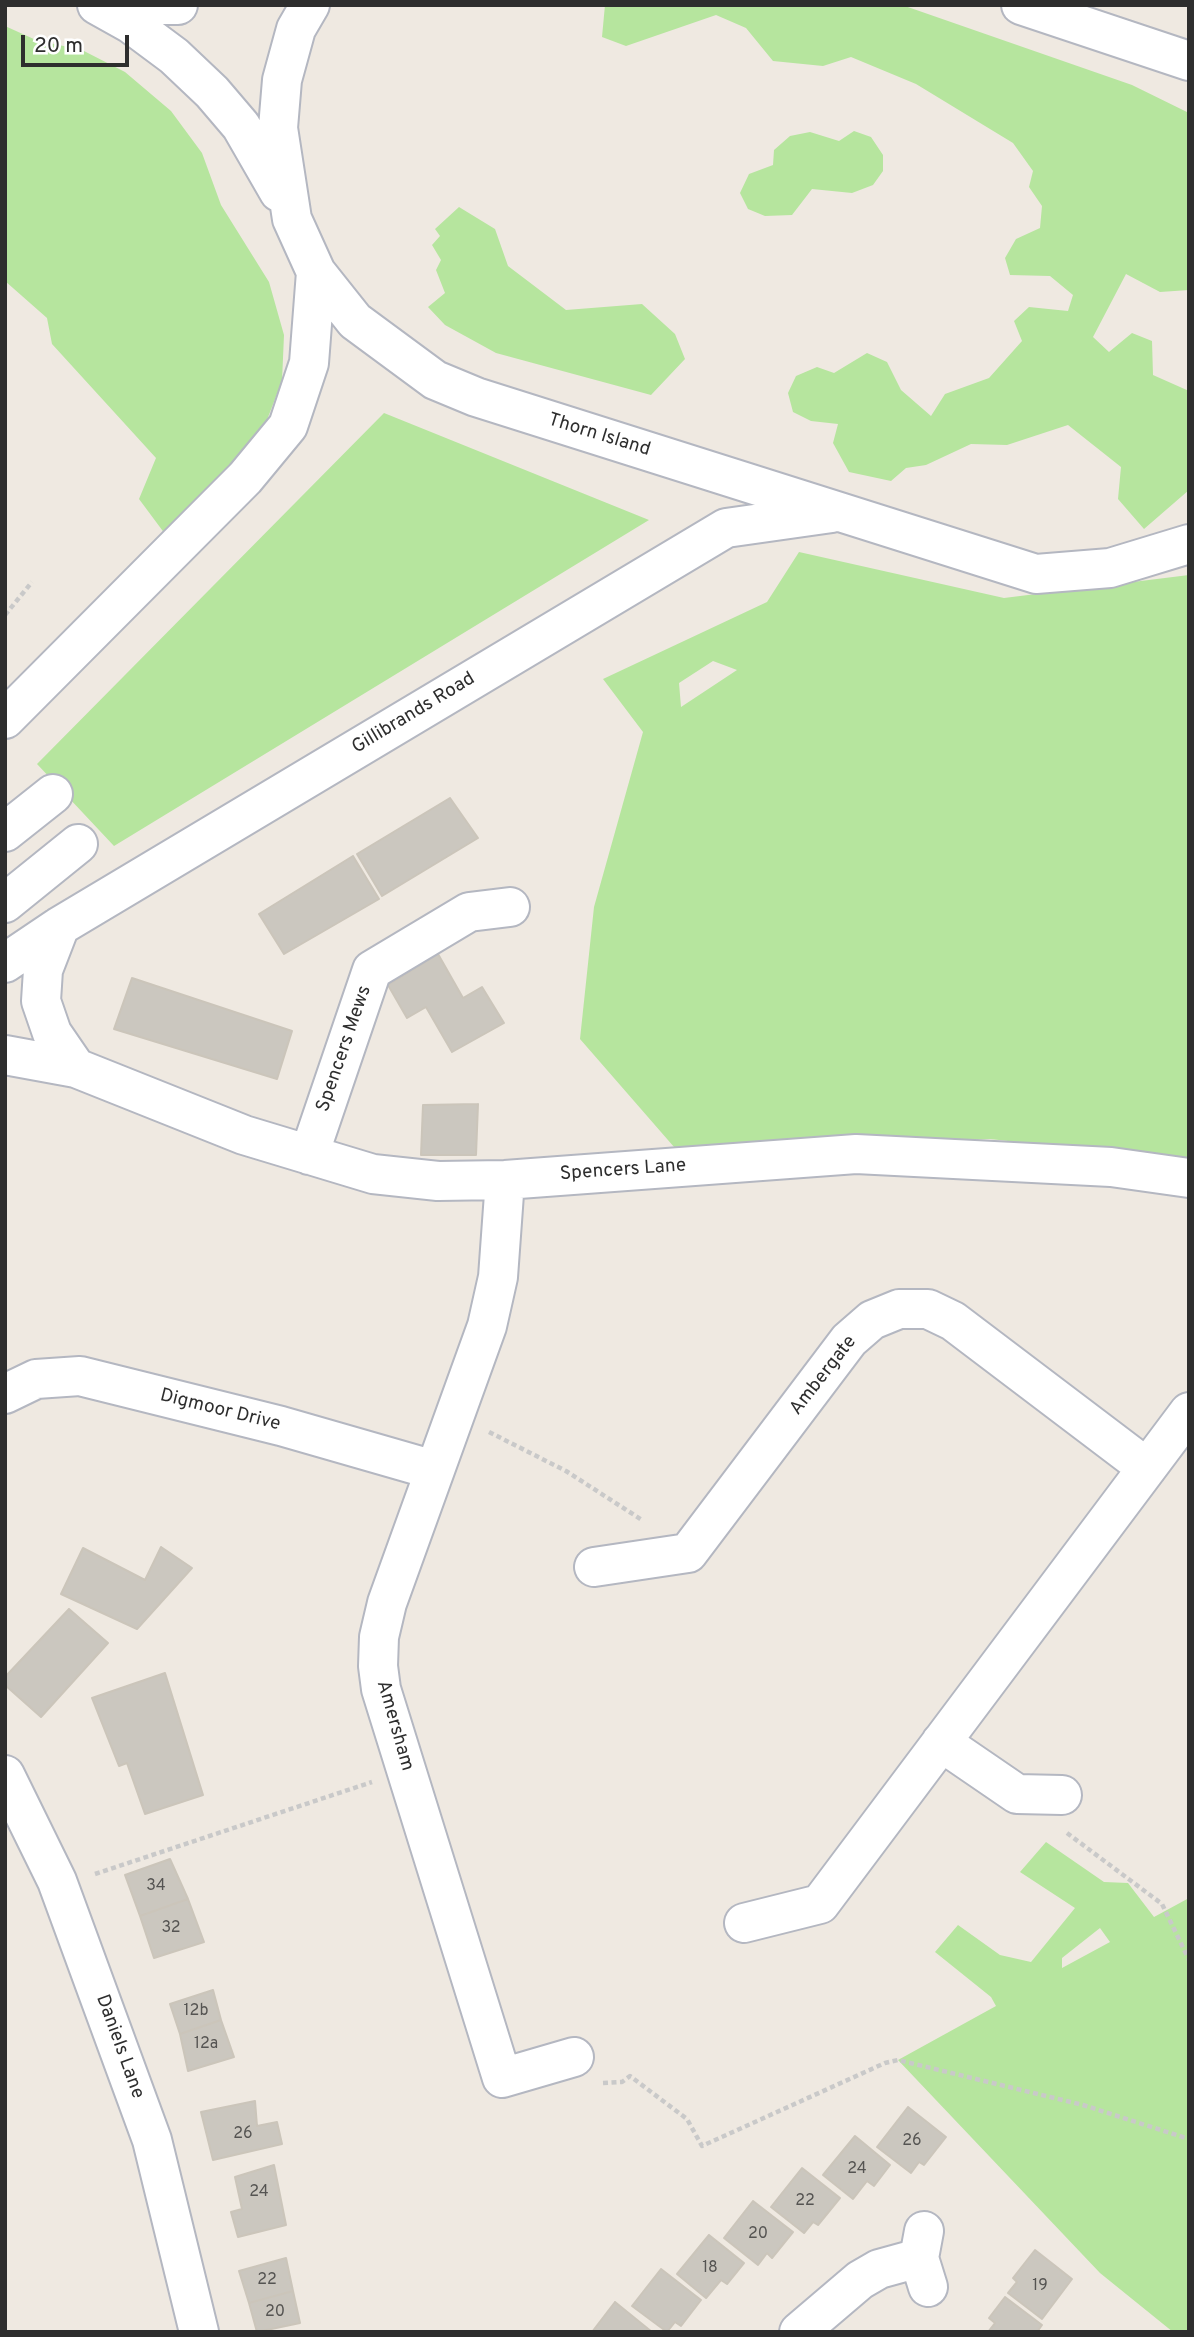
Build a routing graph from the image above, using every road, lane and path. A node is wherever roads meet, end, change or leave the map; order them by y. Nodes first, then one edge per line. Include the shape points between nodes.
1 (97, 5) edge
2 (125, 5) edge
3 (178, 5) edge
4 (310, 5) edge
5 (1021, 5) edge
6 (1189, 61) edge
7 (292, 219) junction
8 (316, 272) junction
9 (841, 512) junction
10 (1189, 544) edge
11 (32, 582) dead end
12 (5, 615) edge
13 (5, 719) edge
14 (53, 794) dead end
15 (5, 832) edge
16 (78, 844) dead end
17 (5, 903) edge
18 (510, 907) dead end
19 (60, 926) junction
20 (5, 963) edge
21 (5, 1055) edge
22 (76, 1068) junction
23 (309, 1155) junction
24 (1189, 1178) edge
25 (505, 1180) junction
26 (5, 1394) edge
27 (1189, 1412) edge
28 (455, 1415) junction
29 (1147, 1468) junction
30 (434, 1470) junction
31 (688, 1553) junction
32 (594, 1567) dead end
33 (941, 1742) junction
34 (406, 1770) junction
35 (5, 1774) edge
36 (1062, 1794) joint
37 (59, 1886) junction
38 (744, 1923) dead end
39 (1189, 1960) edge
40 (574, 2057) joint
41 (1189, 2139) edge
42 (924, 2259) dead end
43 (200, 2332) edge
44 (799, 2332) edge

1 - 7 street via 174,55 212,92 267,167
2 - 3 street
4 - 7 street, Thorn Island via 296,29 282,80 278,128
5 - 6 street
7 - 8 street, Thorn Island
8 - 9 street, Thorn Island via 355,321 435,380
8 - 13 street via 309,363 288,426 245,478
9 - 10 street, Thorn Island via 1036,574 1110,568
9 - 19 street, Gillibrands Road via 726,528
11 - 12 path
14 - 15 street
16 - 17 street
18 - 23 street, Spencers Mews via 469,912 372,970
19 - 20 street, Gillibrands Road
19 - 22 street via 43,970 41,1001 52,1033
21 - 22 street, Spencers Lane
22 - 23 street, Spencers Lane via 244,1135
23 - 25 street, Spencers Lane via 373,1174 438,1181
24 - 25 street, Spencers Lane via 1111,1167 856,1154
25 - 28 street, Amersham via 498,1277 487,1326
26 - 30 street, Digmoor Drive via 36,1379 80,1376
27 - 29 street
28 - 30 street, Amersham
28 - 31 path via 566,1471
29 - 31 street, Ambergate via 953,1321 928,1309 899,1309 872,1320 849,1340
29 - 33 street
30 - 34 street, Amersham via 379,1637 381,1689
31 - 32 street
33 - 36 street via 1017,1794
33 - 38 street via 820,1905
34 - 37 path
34 - 40 street, Amersham via 502,2078
35 - 37 street, Daniels Lane
36 - 39 path via 1068,1834 1162,1904
37 - 43 street, Daniels Lane via 152,2140
40 - 41 path via 598,2083 622,2082 630,2076 687,2119 702,2146 898,2060 1083,2105
42 - 44 street via 880,2269 860,2280

